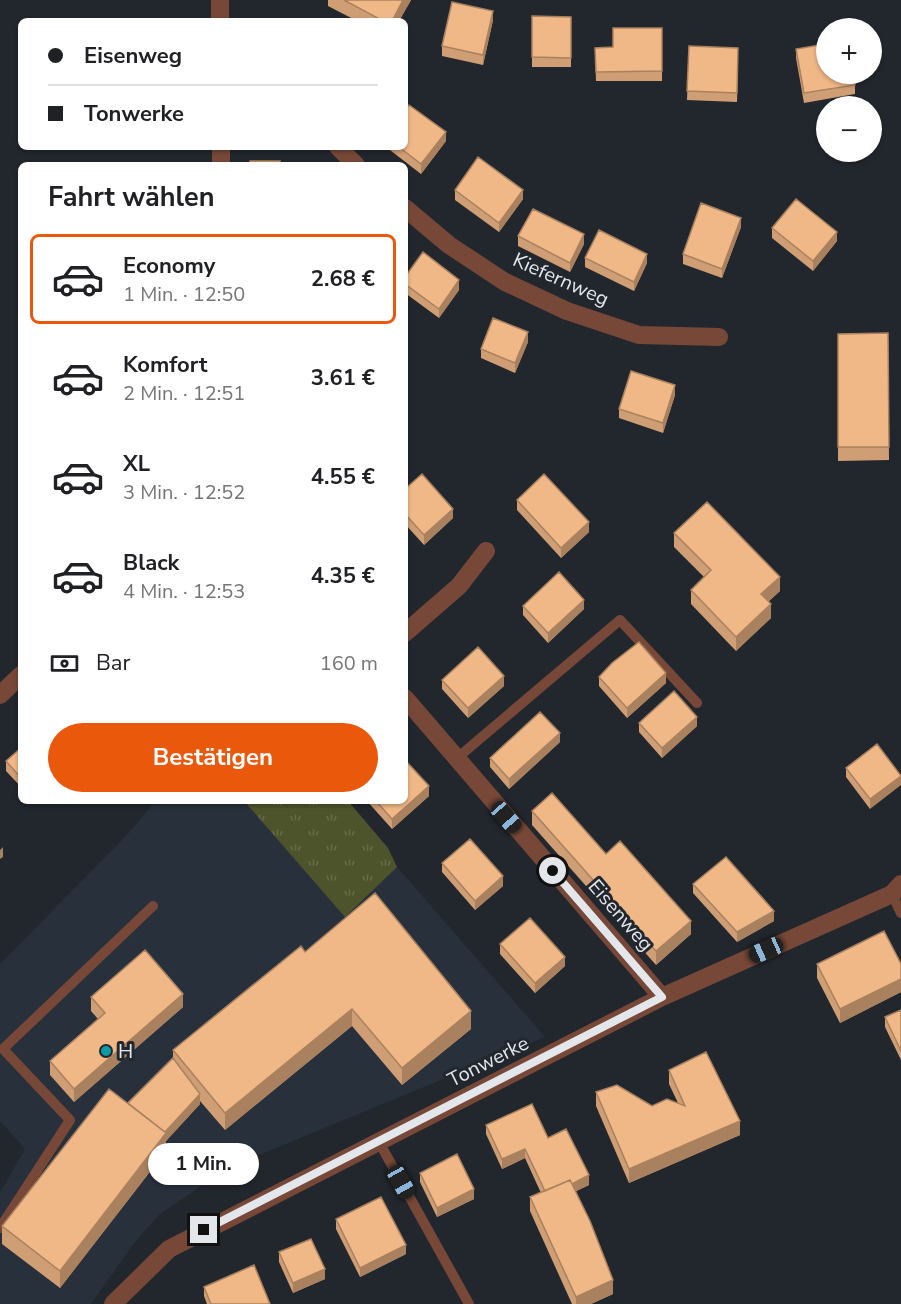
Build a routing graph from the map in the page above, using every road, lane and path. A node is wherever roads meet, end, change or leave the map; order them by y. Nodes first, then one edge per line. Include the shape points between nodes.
1 (220, 0) edge
2 (220, 18) edge
3 (341, 150) edge
4 (353, 162) edge
5 (408, 211) edge
6 (719, 337) dead end
7 (486, 551) dead end
8 (408, 630) edge
9 (18, 678) edge
10 (0, 695) edge
11 (408, 702) edge
12 (697, 704) dead end
13 (456, 759) junction
14 (896, 889) edge
15 (153, 906) dead end
16 (901, 913) edge
17 (662, 997) junction
18 (379, 1142) junction
19 (0, 1228) edge
20 (113, 1304) edge
21 (469, 1304) edge

1 - 2 street
3 - 4 street
5 - 6 street, Kiefernweg via 449,245 506,282 567,311 639,335
7 - 8 street via 459,586
9 - 10 street
11 - 13 street, Eisenweg
12 - 13 lane via 620,620
13 - 17 street, Eisenweg
14 - 16 lane
14 - 17 street, Tonwerke
15 - 19 lane via 3,1049 70,1120
17 - 18 street, Tonwerke
18 - 20 street, Tonwerke via 169,1249
18 - 21 lane

